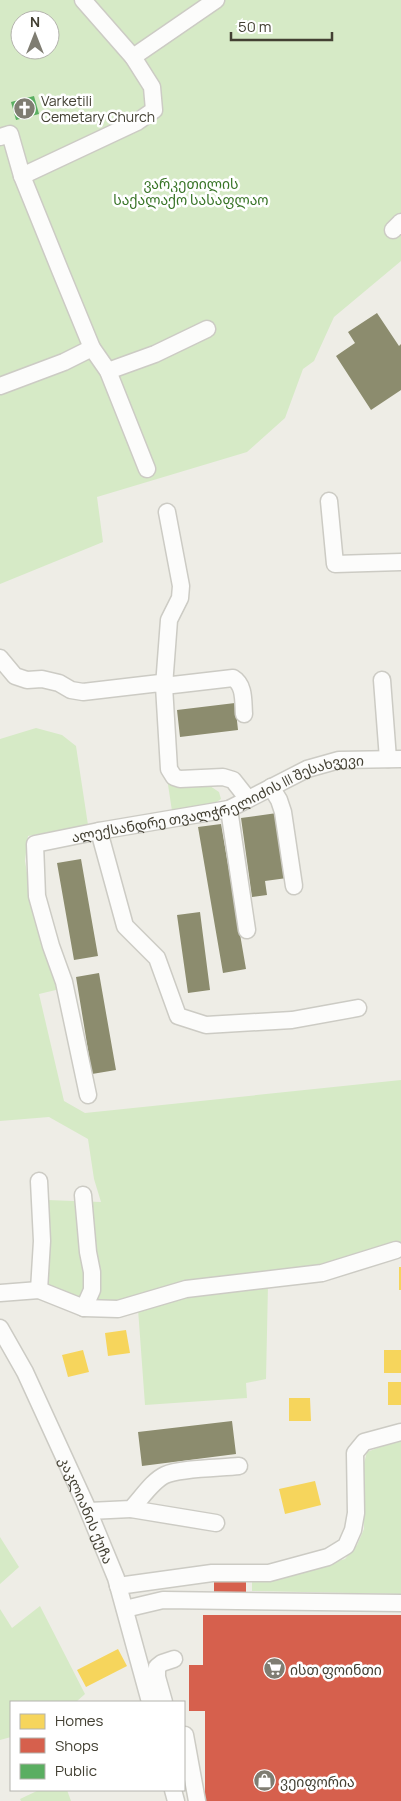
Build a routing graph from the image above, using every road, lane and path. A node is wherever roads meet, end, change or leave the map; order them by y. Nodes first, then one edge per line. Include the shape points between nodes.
1 (84, 0) edge
2 (216, 0) edge
3 (132, 57) junction
4 (3, 132) edge
5 (22, 176) junction
6 (208, 329) dead end
7 (92, 348) junction
8 (108, 370) junction
9 (0, 386) edge
10 (147, 470) dead end
11 (329, 501) dead end
12 (167, 512) dead end
13 (401, 562) edge
14 (0, 658) edge
15 (382, 680) dead end
16 (164, 686) junction
17 (244, 714) dead end
18 (395, 759) edge
19 (271, 787) junction
20 (248, 799) junction
21 (229, 809) junction
22 (99, 831) junction
23 (294, 886) dead end
24 (247, 930) dead end
25 (358, 1008) dead end
26 (88, 1095) dead end
27 (39, 1181) dead end
28 (83, 1195) dead end
29 (396, 1250) dead end
30 (39, 1290) junction
31 (0, 1292) edge
32 (84, 1308) junction
33 (0, 1328) edge
34 (401, 1432) edge
35 (240, 1466) dead end
36 (131, 1509) junction
37 (89, 1511) junction
38 (216, 1523) dead end
39 (118, 1586) junction
40 (401, 1603) edge
41 (125, 1609) junction
42 (174, 1659) dead end
43 (150, 1701) edge
44 (164, 1701) edge
45 (185, 1735) dead end
46 (197, 1801) edge

1 - 3 street
2 - 3 street
3 - 5 street via 152,87 154,110 137,122
4 - 5 street
5 - 7 street
6 - 8 street via 154,354
7 - 8 street
7 - 9 street
8 - 10 street
11 - 13 street via 335,564
12 - 16 street via 181,586 180,598 169,620
14 - 16 street via 15,676 59,683 83,692 155,682
15 - 18 street
16 - 17 street via 233,678 240,686
16 - 20 street via 169,769 174,777 223,776 233,780
18 - 19 street, ალექსანდრე თვალჭრელიძის III შესახვევი via 339,760 307,769
19 - 20 street, ალექსანდრე თვალჭრელიძის III შესახვევი
19 - 23 street via 283,812
20 - 21 street, ალექსანდრე თვალჭრელიძის III შესახვევი
21 - 22 street, ალექსანდრე თვალჭრელიძის III შესახვევი
21 - 24 street
22 - 25 street via 125,926 157,958 178,1016 206,1025 292,1020
22 - 26 street, ალექსანდრე თვალჭრელიძის III შესახვევი via 35,844 37,896 64,982
27 - 30 street via 42,1241
28 - 32 street via 92,1272 92,1290
29 - 32 street via 322,1273 186,1289 118,1309
30 - 31 street
30 - 32 street
33 - 37 street, კაკლიანის ქუჩა via 25,1372
34 - 39 street via 364,1442 355,1453 356,1513 353,1530 346,1546 328,1557 269,1573 212,1573
35 - 36 street via 164,1476
36 - 37 street
36 - 38 street
37 - 39 street, კაკლიანის ქუჩა
39 - 41 street, კაკლიანის ქუჩა
40 - 41 street via 163,1600
41 - 43 street, კაკლიანის ქუჩა
42 - 44 street via 157,1667
45 - 46 street

